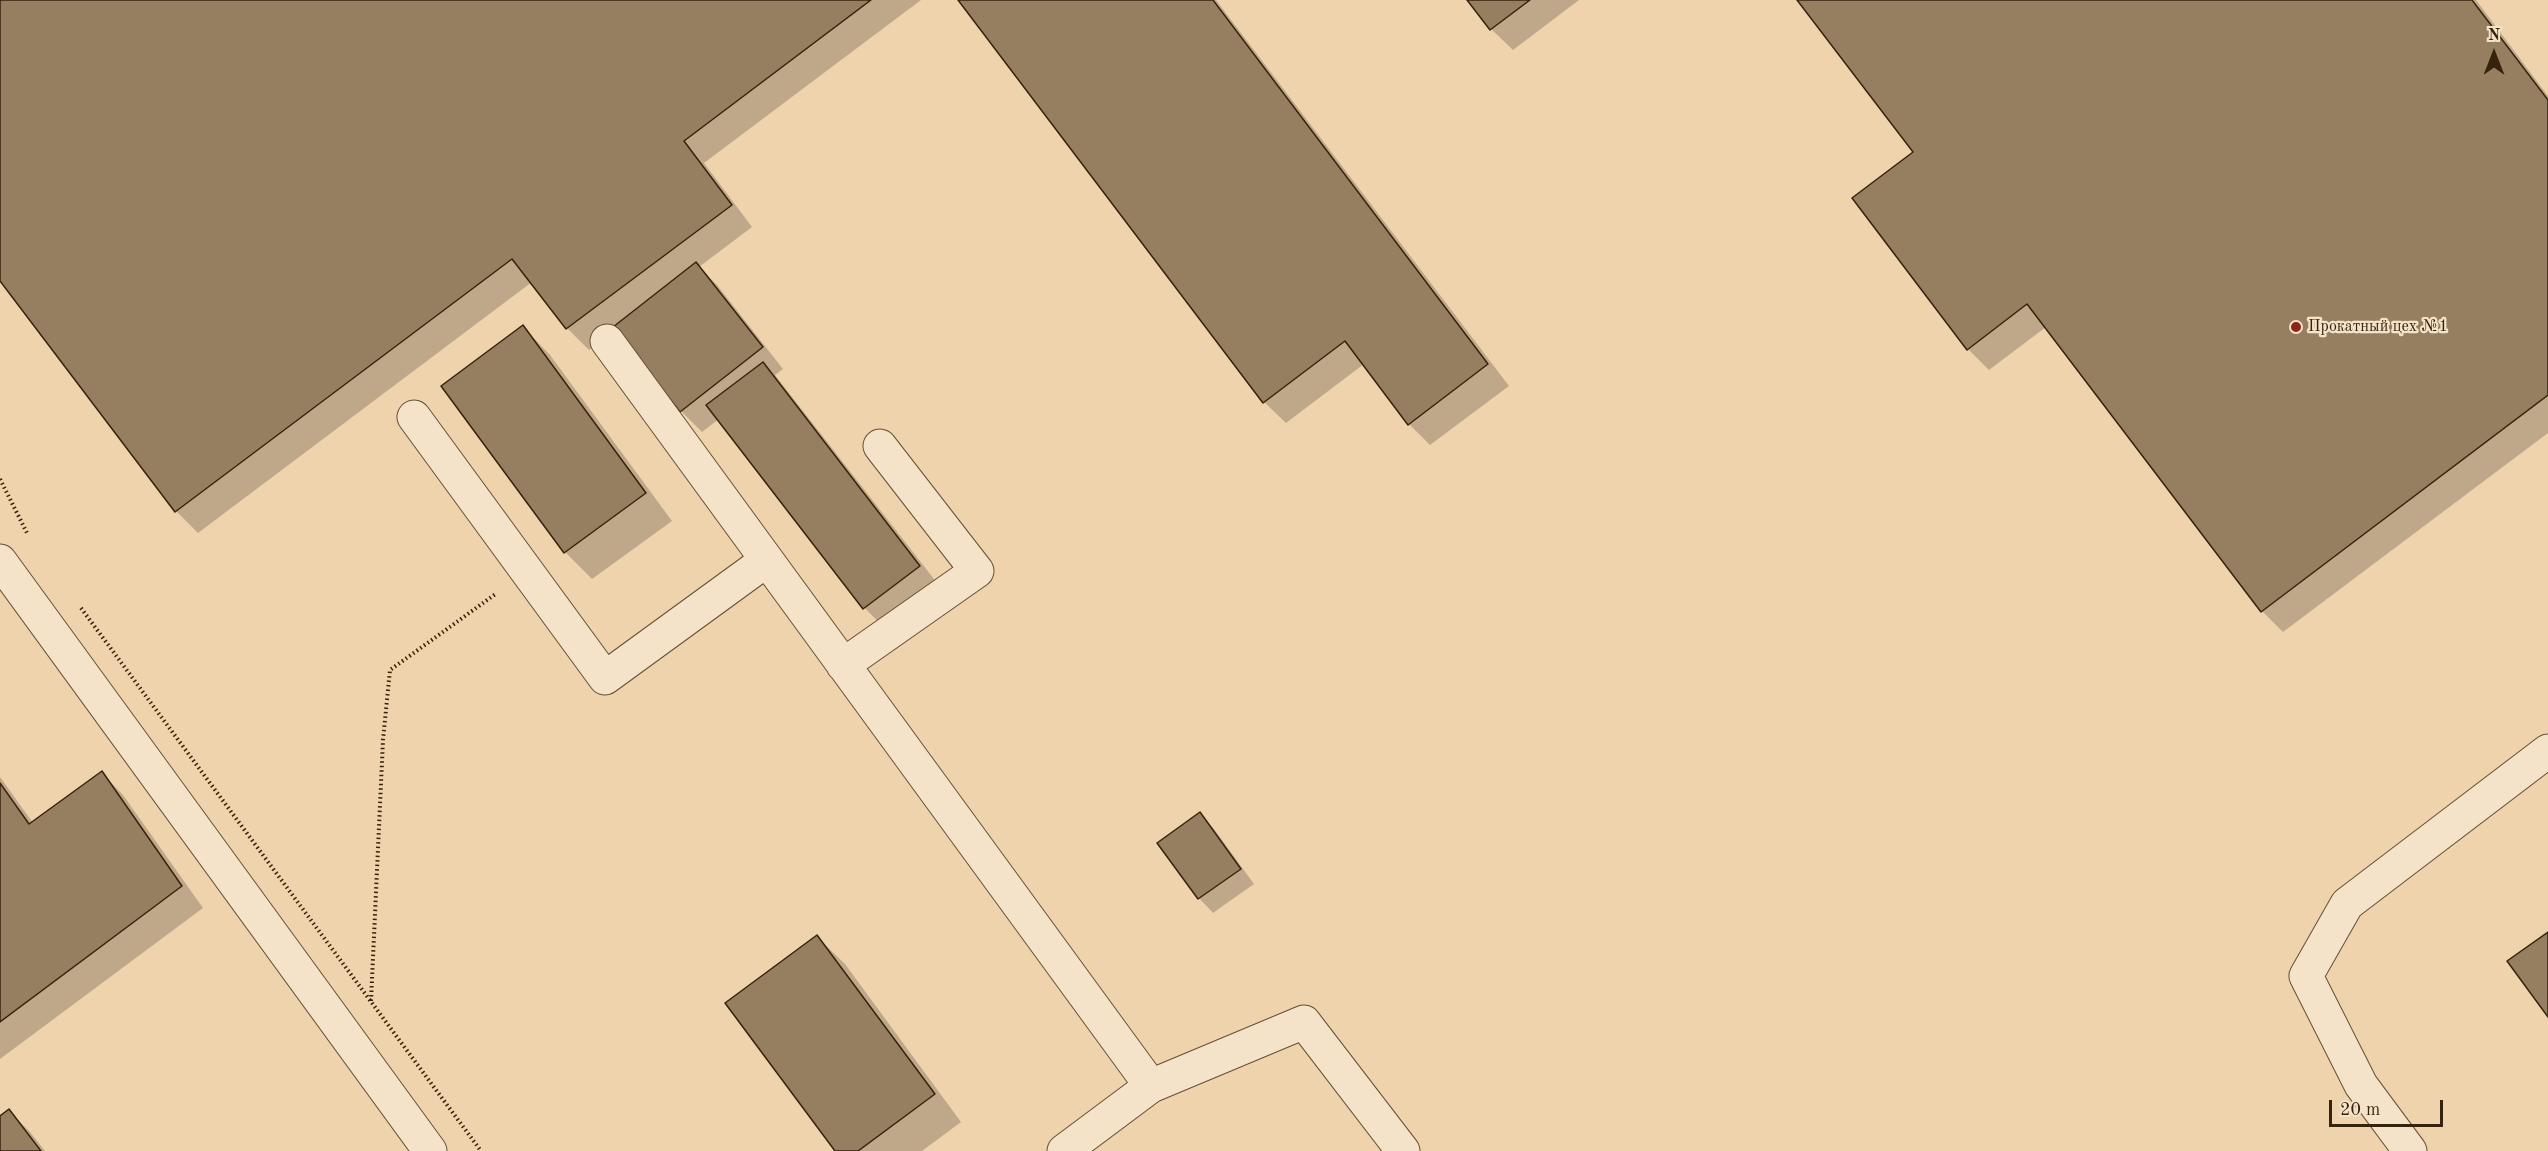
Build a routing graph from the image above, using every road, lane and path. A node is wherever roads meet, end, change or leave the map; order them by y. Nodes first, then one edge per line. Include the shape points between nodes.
1 (607, 341) dead end
2 (414, 417) dead end
3 (880, 446) dead end
4 (0, 479) edge
5 (31, 542) dead end
6 (767, 560) junction
7 (0, 561) edge
8 (527, 572) junction
9 (75, 604) dead end
10 (843, 665) junction
11 (2548, 751) edge
12 (371, 1001) junction
13 (368, 1065) junction
14 (1151, 1086) junction
15 (430, 1151) edge
16 (481, 1151) edge
17 (1064, 1151) edge
18 (1402, 1151) edge
19 (2410, 1151) edge

1 - 6 lane
2 - 8 lane
3 - 10 lane via 977,571
4 - 5 path
6 - 8 lane via 604,678
6 - 10 lane
7 - 13 lane
8 - 12 path via 390,670
9 - 12 path via 85,611
10 - 14 lane
11 - 19 lane via 2347,904 2306,976 2361,1084
12 - 13 path
12 - 16 path
13 - 15 lane
14 - 17 lane
14 - 18 lane via 1304,1022

